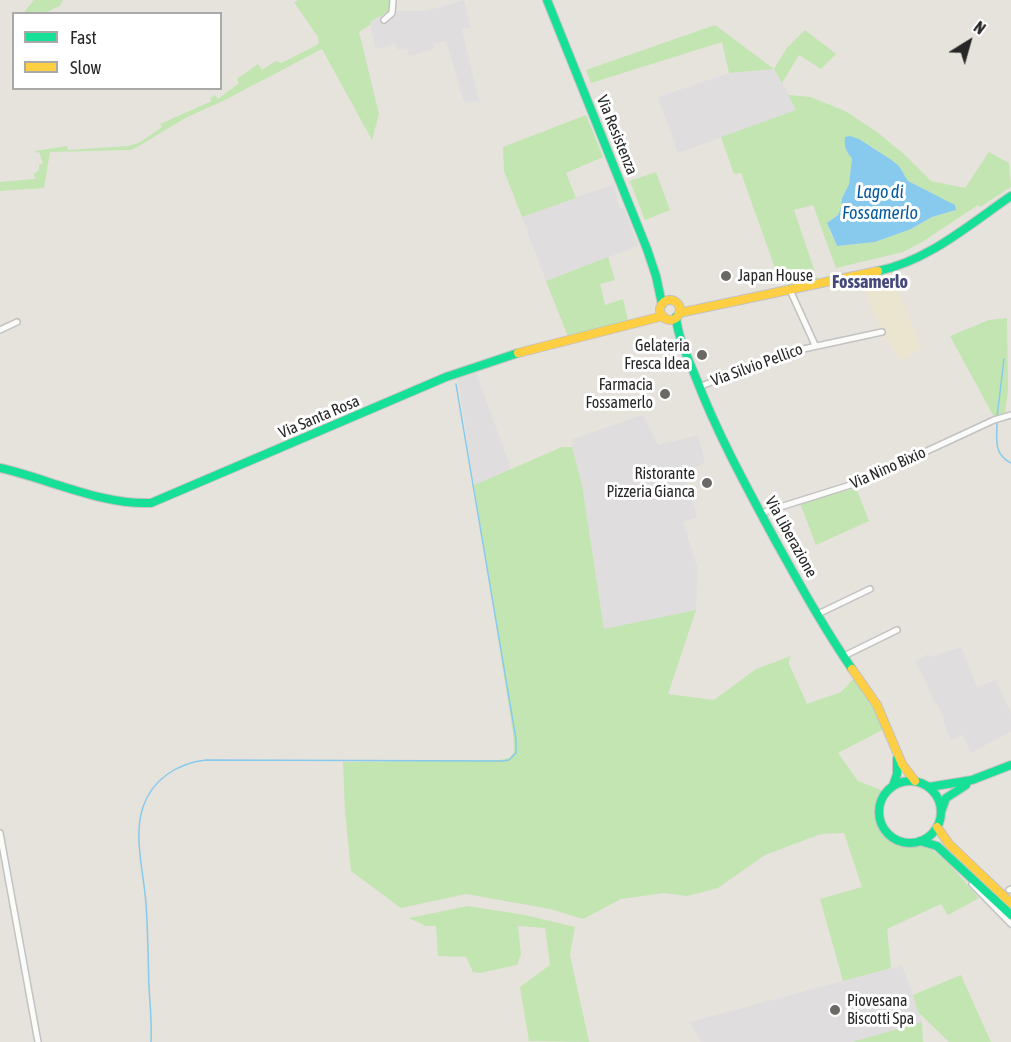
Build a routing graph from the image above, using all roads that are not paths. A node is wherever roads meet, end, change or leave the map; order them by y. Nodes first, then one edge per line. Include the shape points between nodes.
1 (393, 0) edge
2 (547, 0) edge
3 (384, 20) dead end
4 (1011, 196) edge
5 (659, 281) junction
6 (790, 290) junction
7 (670, 313) junction
8 (17, 322) dead end
9 (0, 330) edge
10 (882, 332) dead end
11 (815, 345) junction
12 (699, 387) junction
13 (1008, 416) edge
14 (0, 468) edge
15 (761, 513) junction
16 (870, 590) dead end
17 (818, 614) junction
18 (897, 630) dead end
19 (844, 656) junction
20 (895, 750) junction
21 (1011, 765) edge
22 (981, 777) junction
23 (915, 781) junction
24 (893, 786) junction
25 (929, 787) junction
26 (941, 812) junction
27 (937, 827) junction
28 (0, 833) edge
29 (920, 841) junction
30 (961, 868) junction
31 (1011, 903) edge
32 (1011, 915) edge
33 (1011, 924) edge
34 (38, 1042) edge

1 - 3 street via 392,13
2 - 5 main road, Via Resistenza
4 - 6 main road via 917,258 889,269
5 - 7 main road, Via Resistenza
5 - 7 main road, Via Resistenza via 670,300
6 - 7 main road
6 - 11 street, Via Silvio Pellico
7 - 12 main road, Via Liberazione
7 - 14 main road, Via Santa Rosa via 507,356 446,377 151,503 120,503
8 - 9 street
10 - 11 street, Via Silvio Pellico
11 - 12 street, Via Silvio Pellico via 780,354
12 - 15 main road, Via Liberazione
13 - 15 street, Via Nino Bixio via 860,482
15 - 17 main road, Via Liberazione
16 - 17 street
17 - 19 main road, Via Liberazione
18 - 19 street
19 - 20 main road, Via Liberazione via 878,706
20 - 23 main road, Via Liberazione
20 - 24 main road, Via Liberazione via 897,774
21 - 22 main road
22 - 25 main road
22 - 26 main road via 951,793
23 - 24 main road
23 - 25 main road
24 - 29 main road via 882,800 883,826 894,838 911,843
25 - 26 main road via 940,802
26 - 27 main road
27 - 29 main road
27 - 31 main road via 949,844
28 - 34 street
29 - 30 main road via 937,846
30 - 32 main road
30 - 33 street

